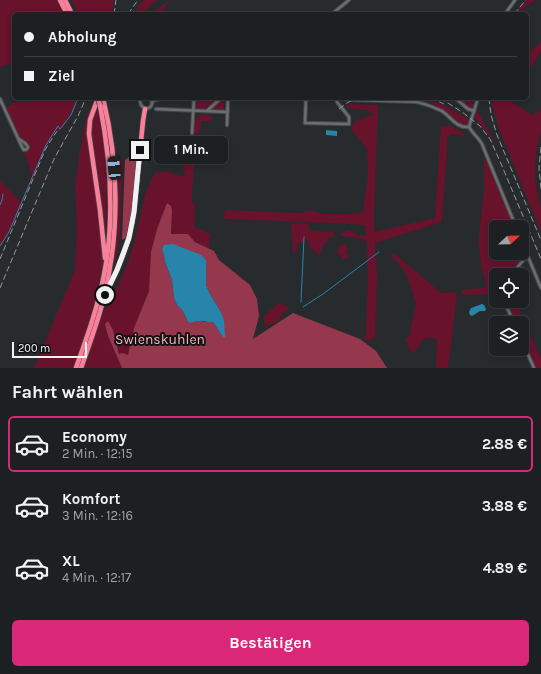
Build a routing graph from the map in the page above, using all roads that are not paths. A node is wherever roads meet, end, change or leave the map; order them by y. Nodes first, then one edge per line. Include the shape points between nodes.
1 (60, 0) edge
2 (65, 0) edge
3 (349, 0) edge
4 (515, 0) edge
5 (66, 12) edge
6 (71, 12) edge
7 (334, 12) edge
8 (506, 12) edge
9 (0, 99) edge
10 (100, 100) edge
11 (101, 100) edge
12 (101, 100) edge
13 (141, 100) edge
14 (151, 100) edge
15 (194, 100) edge
16 (219, 100) edge
17 (228, 100) edge
18 (306, 100) edge
19 (336, 100) edge
20 (380, 100) edge
21 (457, 100) edge
22 (477, 100) edge
23 (146, 108) junction
24 (156, 109) dead end
25 (193, 110) junction
26 (207, 111) junction
27 (474, 111) junction
28 (227, 112) junction
29 (227, 126) dead end
30 (469, 127) junction
31 (192, 133) dead end
32 (19, 139) dead end
33 (513, 220) edge
34 (529, 259) edge
35 (106, 266) junction
36 (541, 288) edge
37 (105, 295) junction
38 (529, 356) edge
39 (76, 368) edge
40 (81, 368) edge
41 (534, 368) edge

1 - 5 highway
2 - 6 highway
3 - 7 street
4 - 8 street
9 - 32 street
10 - 35 highway via 90,120 89,134
11 - 35 highway, bridge via 111,188
12 - 37 highway via 112,144 116,196 113,249
13 - 23 street via 141,105
14 - 23 street via 151,107
15 - 25 street
16 - 26 street
17 - 28 street
18 - 19 street via 305,123 349,124 349,117
20 - 30 street via 423,103 443,112 459,126
21 - 27 street
22 - 27 street
23 - 37 highway via 129,238
24 - 25 street
25 - 26 street
25 - 31 street
26 - 28 street
27 - 30 street
28 - 29 street
30 - 33 street via 482,144
34 - 36 street
35 - 39 highway
37 - 40 highway
38 - 41 street

